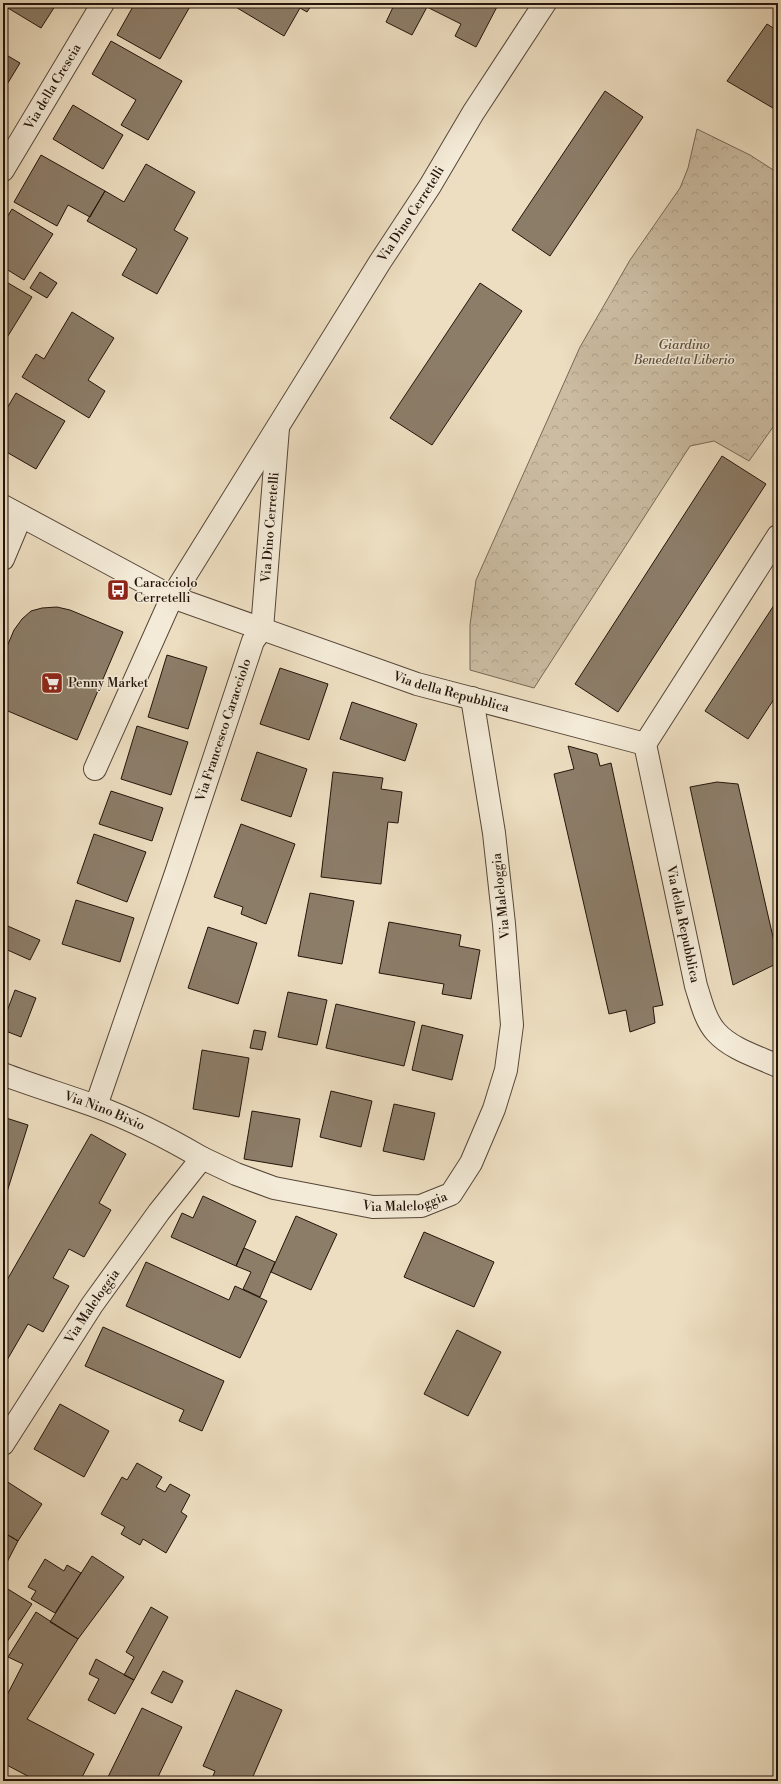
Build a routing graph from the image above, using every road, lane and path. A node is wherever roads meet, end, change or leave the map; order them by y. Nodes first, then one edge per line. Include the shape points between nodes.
1 (103, 3) edge
2 (546, 3) edge
3 (3, 170) edge
4 (278, 426) junction
5 (12, 511) edge
6 (778, 536) edge
7 (3, 559) edge
8 (172, 597) junction
9 (262, 629) junction
10 (472, 698) junction
11 (645, 744) junction
12 (95, 769) dead end
13 (778, 1066) edge
14 (3, 1074) edge
15 (96, 1106) junction
16 (202, 1158) junction
17 (3, 1444) edge

1 - 3 street, Via della Crescia
2 - 4 street, Via Dino Cerretelli via 473,113 430,186
4 - 8 street, Via Dino Cerretelli
4 - 9 street, Via Dino Cerretelli
5 - 7 street
5 - 8 street
6 - 11 street
8 - 9 street
8 - 12 street, Via Dino Cerretelli
9 - 10 street, Via della Repubblica via 386,674
9 - 15 street, Via Francesco Caracciolo via 253,641
10 - 11 street, Via della Repubblica
10 - 16 street, Via Maleloggia via 494,833 512,1025 506,1070 494,1109 471,1162 451,1194 421,1206 373,1207 274,1188
11 - 13 street, Via della Repubblica via 696,986 707,1016 716,1032 725,1040
14 - 15 street, Via Nino Bixio
15 - 16 street, Via Nino Bixio via 173,1140
16 - 17 street, Via Maleloggia via 159,1212 92,1305

